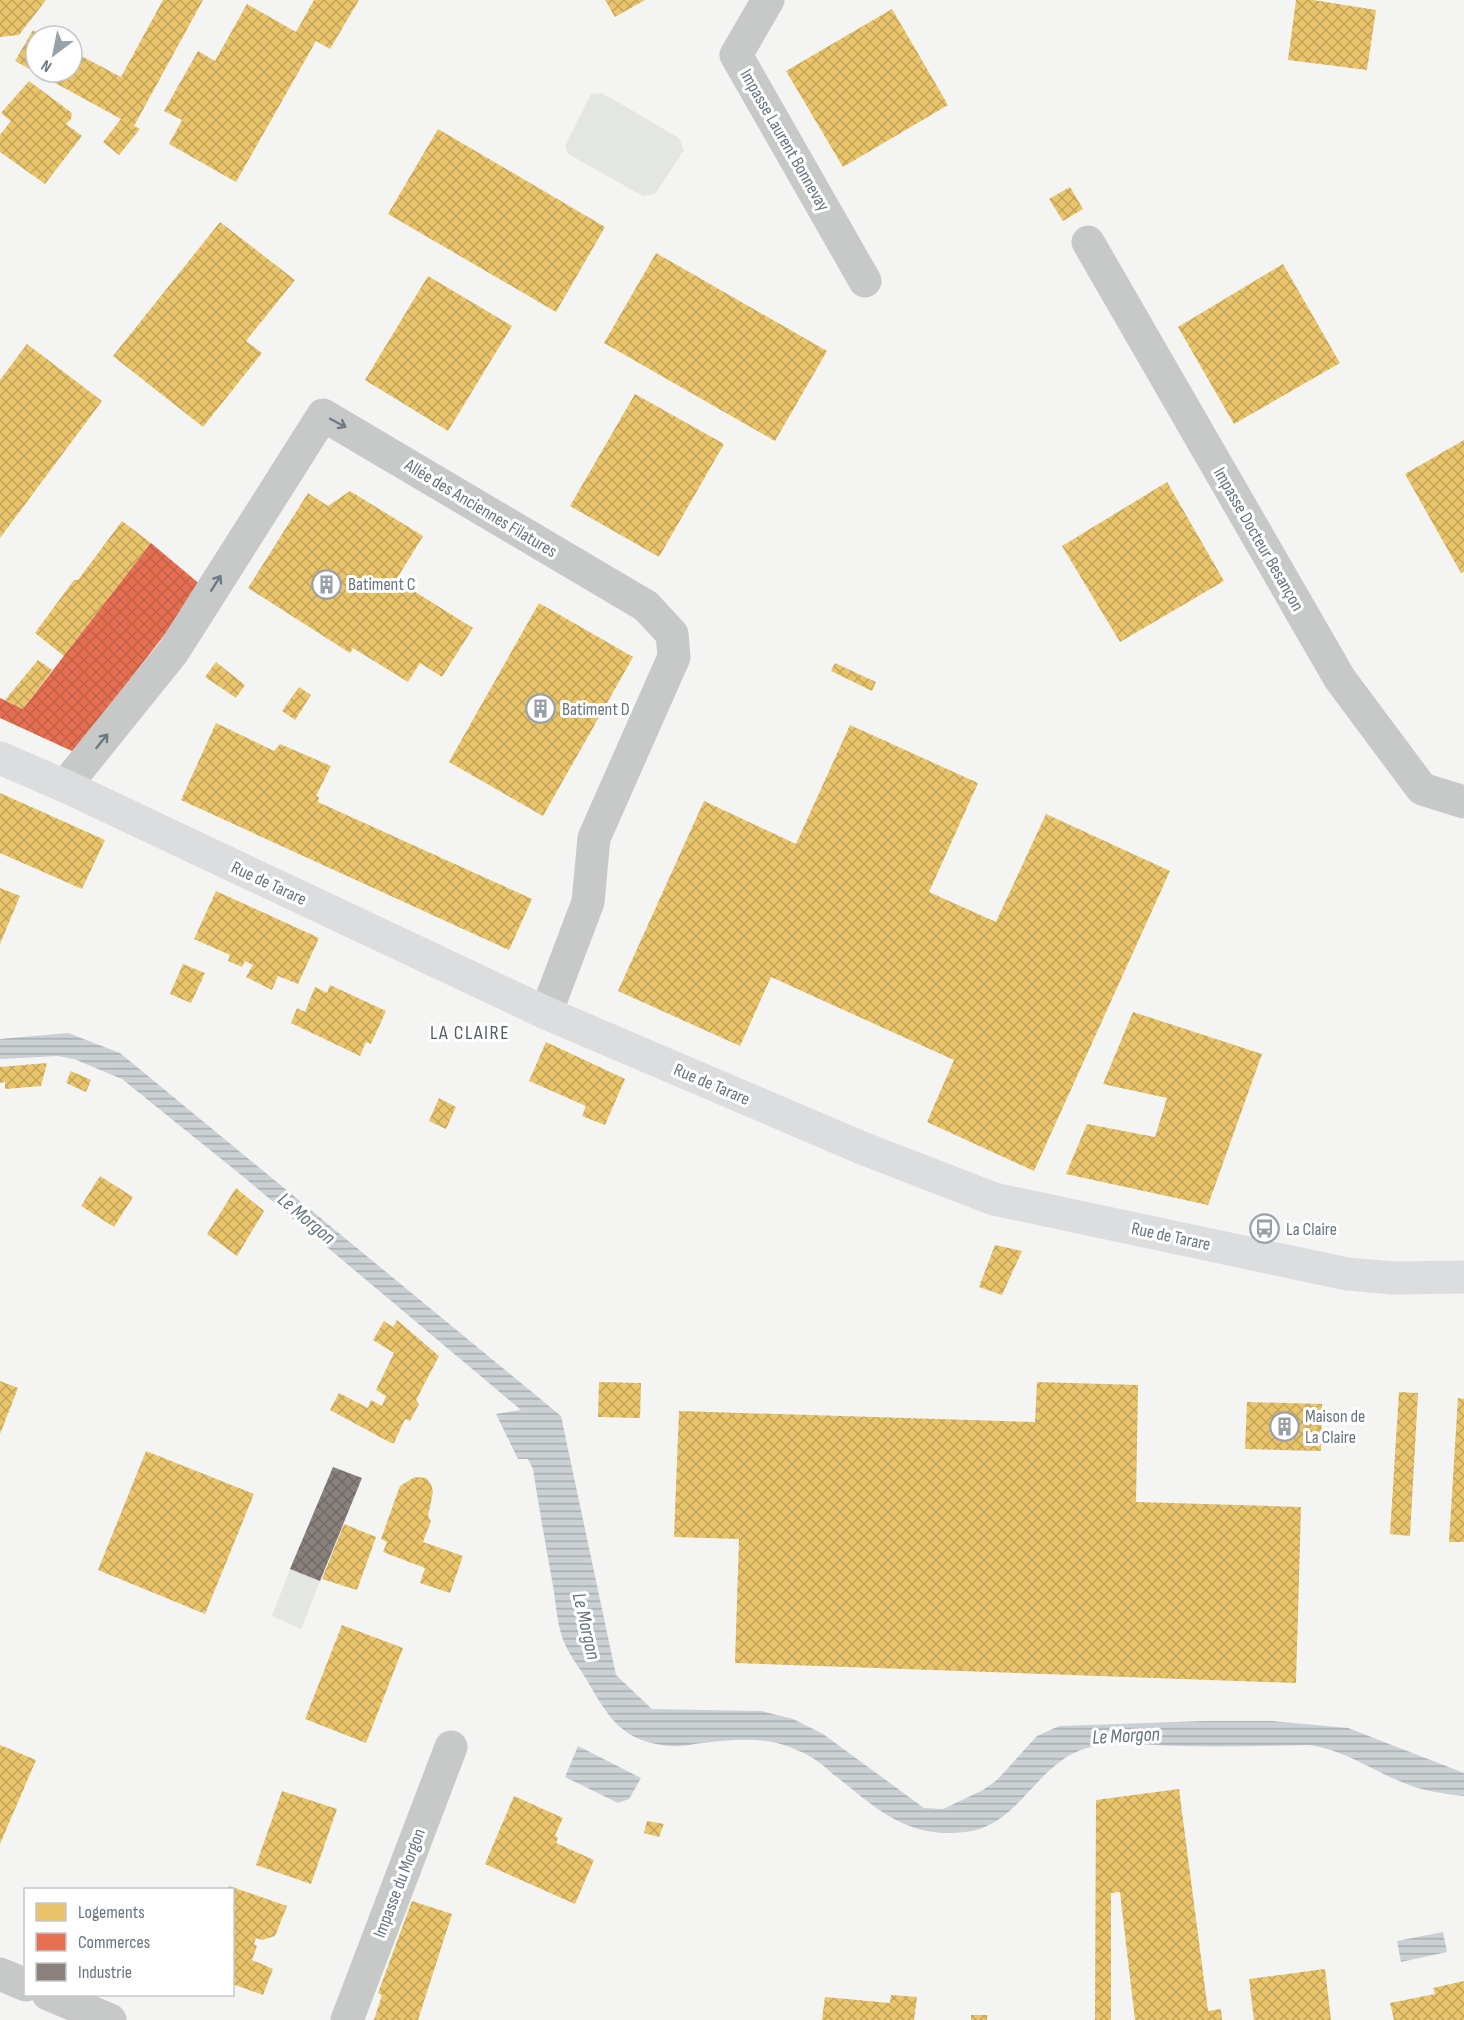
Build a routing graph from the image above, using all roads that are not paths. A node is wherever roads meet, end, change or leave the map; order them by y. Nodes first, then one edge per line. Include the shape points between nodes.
1 (768, 0) edge
2 (1088, 242) dead end
3 (865, 281) dead end
4 (0, 758) edge
5 (65, 786) junction
6 (1464, 802) edge
7 (546, 1013) junction
8 (1464, 1277) edge
9 (451, 1747) dead end
10 (0, 1974) edge
11 (24, 1984) edge
12 (50, 1996) edge
13 (110, 2020) edge
14 (347, 2020) edge

1 - 3 street, Impasse Laurent Bonnevay via 736,55
2 - 6 street, Impasse Docteur Besançon via 1340,679 1422,789
4 - 5 main road, Rue de Tarare
5 - 7 main road, Rue de Tarare
5 -> 7 street, Allée des Anciennes Filatures via 173,652 323,415 646,606 672,634 674,657 594,838 588,902
7 - 8 main road, Rue de Tarare via 862,1148 994,1199 1347,1274
9 - 14 street, Impasse du Morgon
10 - 11 street
12 - 13 street

